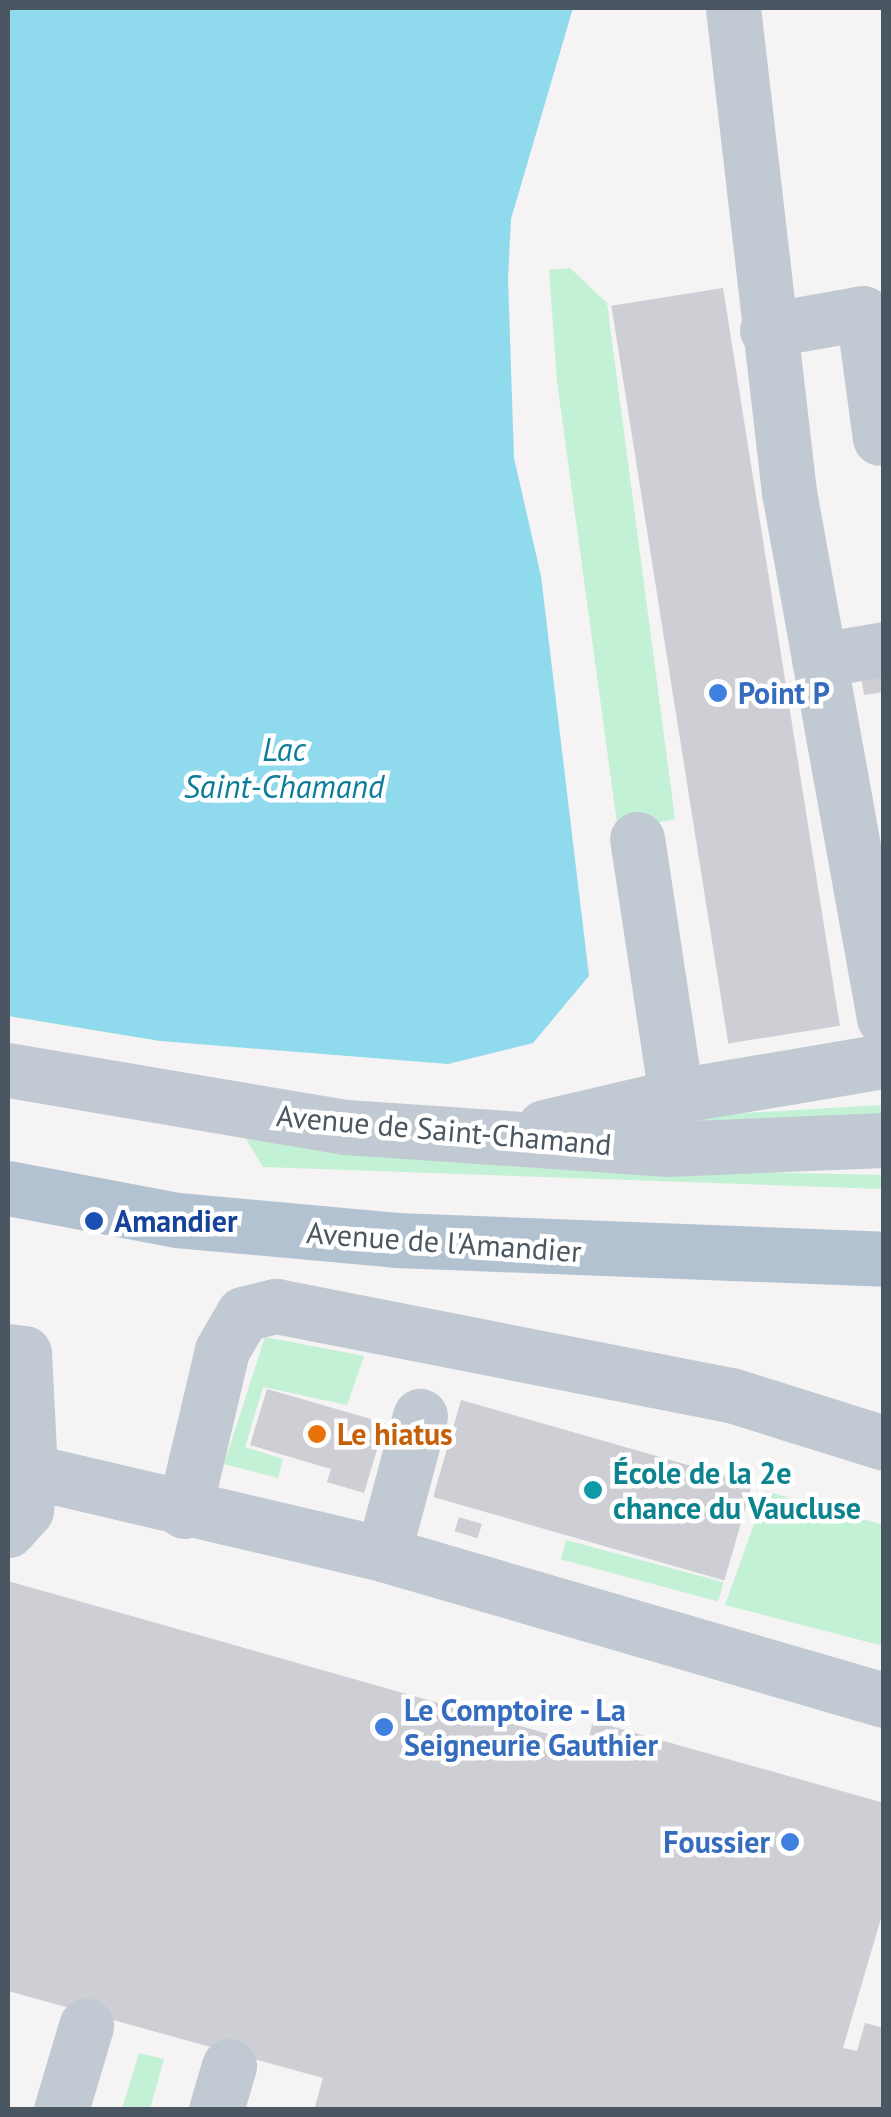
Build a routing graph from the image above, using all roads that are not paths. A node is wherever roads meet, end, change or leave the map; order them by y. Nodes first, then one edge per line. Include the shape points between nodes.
1 (733, 8) edge
2 (768, 330) junction
3 (880, 438) dead end
4 (884, 649) edge
5 (819, 660) junction
6 (637, 839) dead end
7 (884, 1018) edge
8 (884, 1061) edge
9 (8, 1070) edge
10 (676, 1096) junction
11 (502, 1138) junction
12 (884, 1140) edge
13 (8, 1188) edge
14 (177, 1220) junction
15 (8, 1221) edge
16 (884, 1259) edge
17 (8, 1352) edge
18 (420, 1416) dead end
19 (884, 1443) edge
20 (19, 1469) edge
21 (184, 1512) junction
22 (8, 1530) edge
23 (383, 1554) junction
24 (884, 1700) edge
25 (86, 2026) dead end
26 (61, 2110) edge

1 - 2 street
2 - 3 street via 864,313
2 - 5 street
4 - 5 street
5 - 7 street
6 - 10 street
8 - 10 street
9 - 11 street, Avenue de Saint-Chamand via 346,1127
10 - 11 street
11 - 12 street, Avenue de Saint-Chamand via 668,1150
13 - 14 main road, Avenue de l'Amandier
14 - 15 main road
14 - 16 main road, Avenue de l'Amandier via 583,1252
17 - 20 street via 24,1353
18 - 23 street
19 - 21 street via 731,1395 276,1306 243,1314 222,1350
20 - 21 street
20 - 22 street via 26,1510
21 - 23 street
23 - 24 street
25 - 26 street

